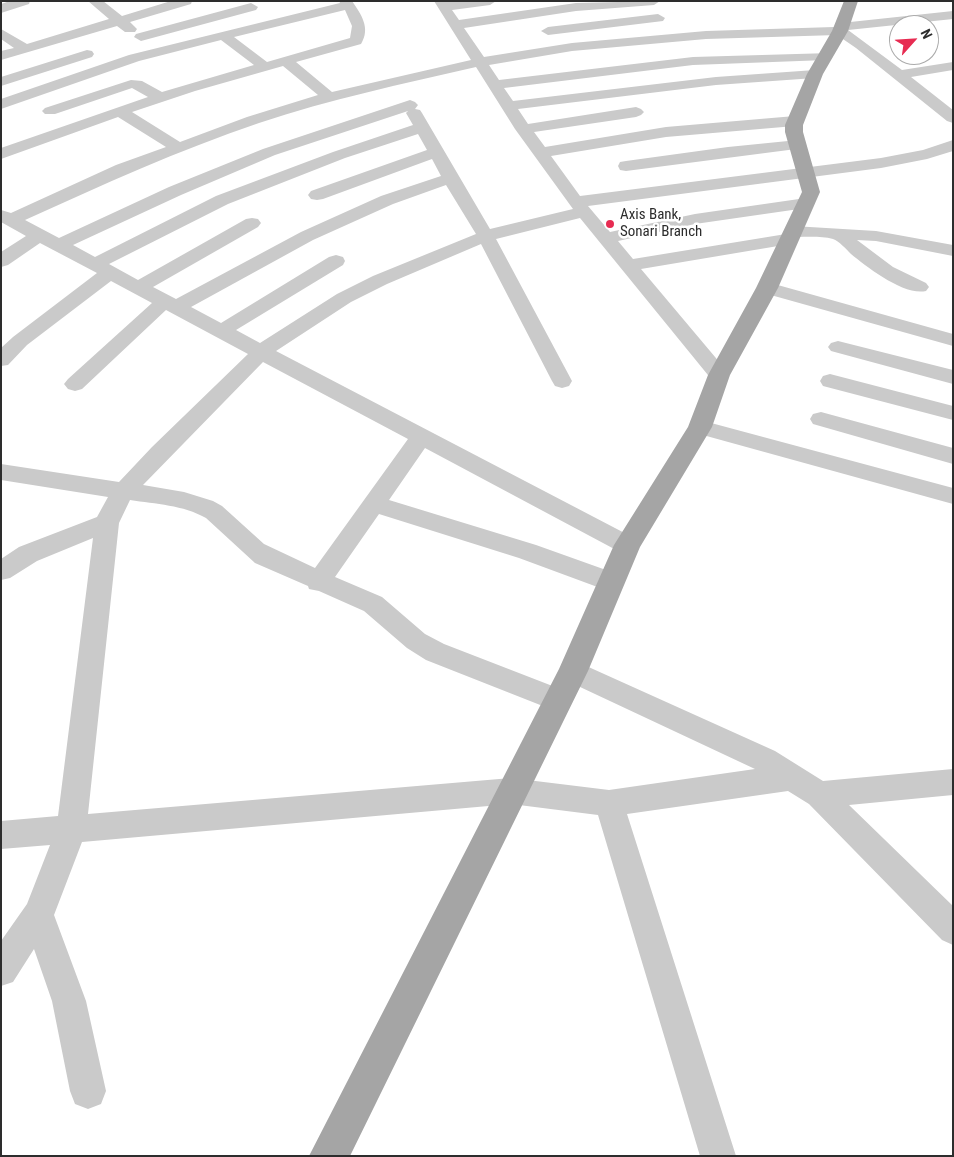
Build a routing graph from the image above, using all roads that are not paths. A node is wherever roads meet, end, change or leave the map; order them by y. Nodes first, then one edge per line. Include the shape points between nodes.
1 (24, 1) edge
2 (94, 1) edge
3 (186, 1) edge
4 (490, 1) edge
5 (654, 1) edge
6 (850, 1) edge
7 (647, 2) edge
8 (346, 3) edge
9 (442, 4) edge
10 (153, 5) edge
11 (251, 7) dead end
12 (1, 9) edge
13 (953, 15) edge
14 (658, 18) junction
15 (119, 21) junction
16 (455, 25) junction
17 (840, 29) junction
18 (548, 31) dead end
19 (1, 32) edge
20 (222, 35) junction
21 (141, 37) junction
22 (671, 37) junction
23 (24, 48) junction
24 (159, 52) junction
25 (87, 54) dead end
26 (1, 56) edge
27 (286, 61) junction
28 (479, 62) junction
29 (820, 65) junction
30 (953, 66) edge
31 (265, 67) junction
32 (953, 77) edge
33 (396, 80) junction
34 (903, 80) junction
35 (1, 82) edge
36 (494, 85) junction
37 (160, 97) junction
38 (329, 97) junction
39 (1, 104) edge
40 (410, 105) junction
41 (508, 106) junction
42 (50, 111) dead end
43 (120, 111) junction
44 (636, 112) dead end
45 (953, 118) edge
46 (422, 127) junction
47 (523, 129) junction
48 (797, 133) junction
49 (953, 145) edge
50 (179, 148) junction
51 (436, 152) junction
52 (540, 153) junction
53 (1, 154) edge
54 (626, 166) dead end
55 (807, 174) junction
56 (450, 178) junction
57 (317, 195) dead end
58 (806, 203) junction
59 (580, 207) junction
60 (6, 218) edge
61 (252, 223) dead end
62 (839, 234) junction
63 (39, 235) junction
64 (791, 235) junction
65 (486, 236) junction
66 (606, 238) junction
67 (58, 245) junction
68 (953, 251) edge
69 (1, 261) edge
70 (336, 261) dead end
71 (628, 265) junction
72 (103, 268) junction
73 (139, 287) junction
74 (919, 287) dead end
75 (767, 288) junction
76 (170, 304) junction
77 (221, 331) junction
78 (11, 339) edge
79 (953, 340) edge
80 (838, 346) dead end
81 (261, 352) junction
82 (1, 360) edge
83 (719, 375) junction
84 (953, 376) edge
85 (562, 381) dead end
86 (830, 381) dead end
87 (75, 384) dead end
88 (953, 413) edge
89 (821, 419) dead end
90 (700, 427) junction
91 (422, 436) junction
92 (953, 456) edge
93 (1, 472) edge
94 (124, 491) junction
95 (953, 496) edge
96 (373, 504) junction
97 (107, 523) junction
98 (627, 545) junction
99 (1, 571) edge
100 (318, 582) junction
101 (611, 582) junction
102 (574, 670) junction
103 (558, 700) junction
104 (793, 777) junction
105 (953, 782) edge
106 (511, 791) junction
107 (819, 795) junction
108 (609, 803) junction
109 (71, 829) junction
110 (1, 835) edge
111 (38, 916) junction
112 (953, 929) edge
113 (1, 970) edge
114 (88, 1091) dead end
115 (329, 1156) edge
116 (718, 1156) edge

1 - 12 street
2 - 15 street
3 - 10 street
4 - 9 street
5 - 7 street
6 - 17 main road
7 - 14 street
7 - 16 street via 576,7
8 - 20 street
8 - 27 street via 359,25 356,41
9 - 16 street
10 - 15 street
11 - 21 street
13 - 17 street
14 - 18 street
14 - 22 street
15 - 21 street
15 - 23 street
16 - 28 street
17 - 22 street
17 - 29 main road
17 - 34 street
19 - 23 street
20 - 24 street
20 - 31 street
21 - 24 street
22 - 28 street via 572,47
23 - 26 street
24 - 39 street
25 - 35 street
27 - 31 street
27 - 38 street
28 - 33 street
28 - 36 street
29 - 36 street via 694,61
29 - 41 street
29 - 48 main road
30 - 34 street
31 - 37 street
32 - 34 street
33 - 38 street
33 - 40 street
34 - 45 street
36 - 41 street
37 - 42 street via 131,84
37 - 43 street
38 - 50 street via 253,120
40 - 46 street
40 - 67 street via 269,152
41 - 47 street
43 - 50 street
43 - 53 street
44 - 47 street
46 - 51 street
46 - 72 street via 222,200
47 - 52 street
48 - 52 street via 666,132
48 - 54 street via 728,152
48 - 55 main road
49 - 55 street via 927,154
50 - 60 street
51 - 56 street
51 - 57 street
52 - 59 street
55 - 58 main road via 811,192
55 - 59 street via 743,180
56 - 65 street
56 - 76 street via 387,200
58 - 64 main road
58 - 66 street via 695,219
59 - 65 street
59 - 66 street
60 - 63 street
61 - 73 street
62 - 64 street
62 - 68 street via 876,236
62 - 74 street via 858,252
63 - 67 street
63 - 69 street
64 - 71 street
64 - 75 main road
65 - 81 street via 344,298
65 - 85 street
66 - 71 street
67 - 72 street
70 - 77 street
71 - 83 street
72 - 73 street
72 - 78 street
73 - 76 street
75 - 79 street
75 - 83 main road
76 - 77 street
76 - 87 street
77 - 81 street
78 - 82 street
80 - 84 street
81 - 91 street
81 - 94 street
83 - 90 main road
86 - 88 street
89 - 92 street
90 - 95 street
90 - 98 main road
91 - 96 street
91 - 98 street
93 - 94 street
94 - 97 street
94 - 100 street via 184,500 205,507 255,550
96 - 100 street
96 - 101 street
97 - 99 street via 28,554
97 - 109 street
98 - 101 main road
100 - 103 street via 373,604 416,641 435,652
101 - 102 main road
102 - 103 main road
102 - 104 street via 765,760
103 - 106 main road
104 - 107 street
104 - 108 street
105 - 107 street
106 - 108 street
106 - 109 street
106 - 115 main road
107 - 112 street
108 - 116 street
109 - 110 street
109 - 111 street
111 - 113 street
111 - 114 street via 69,1001

